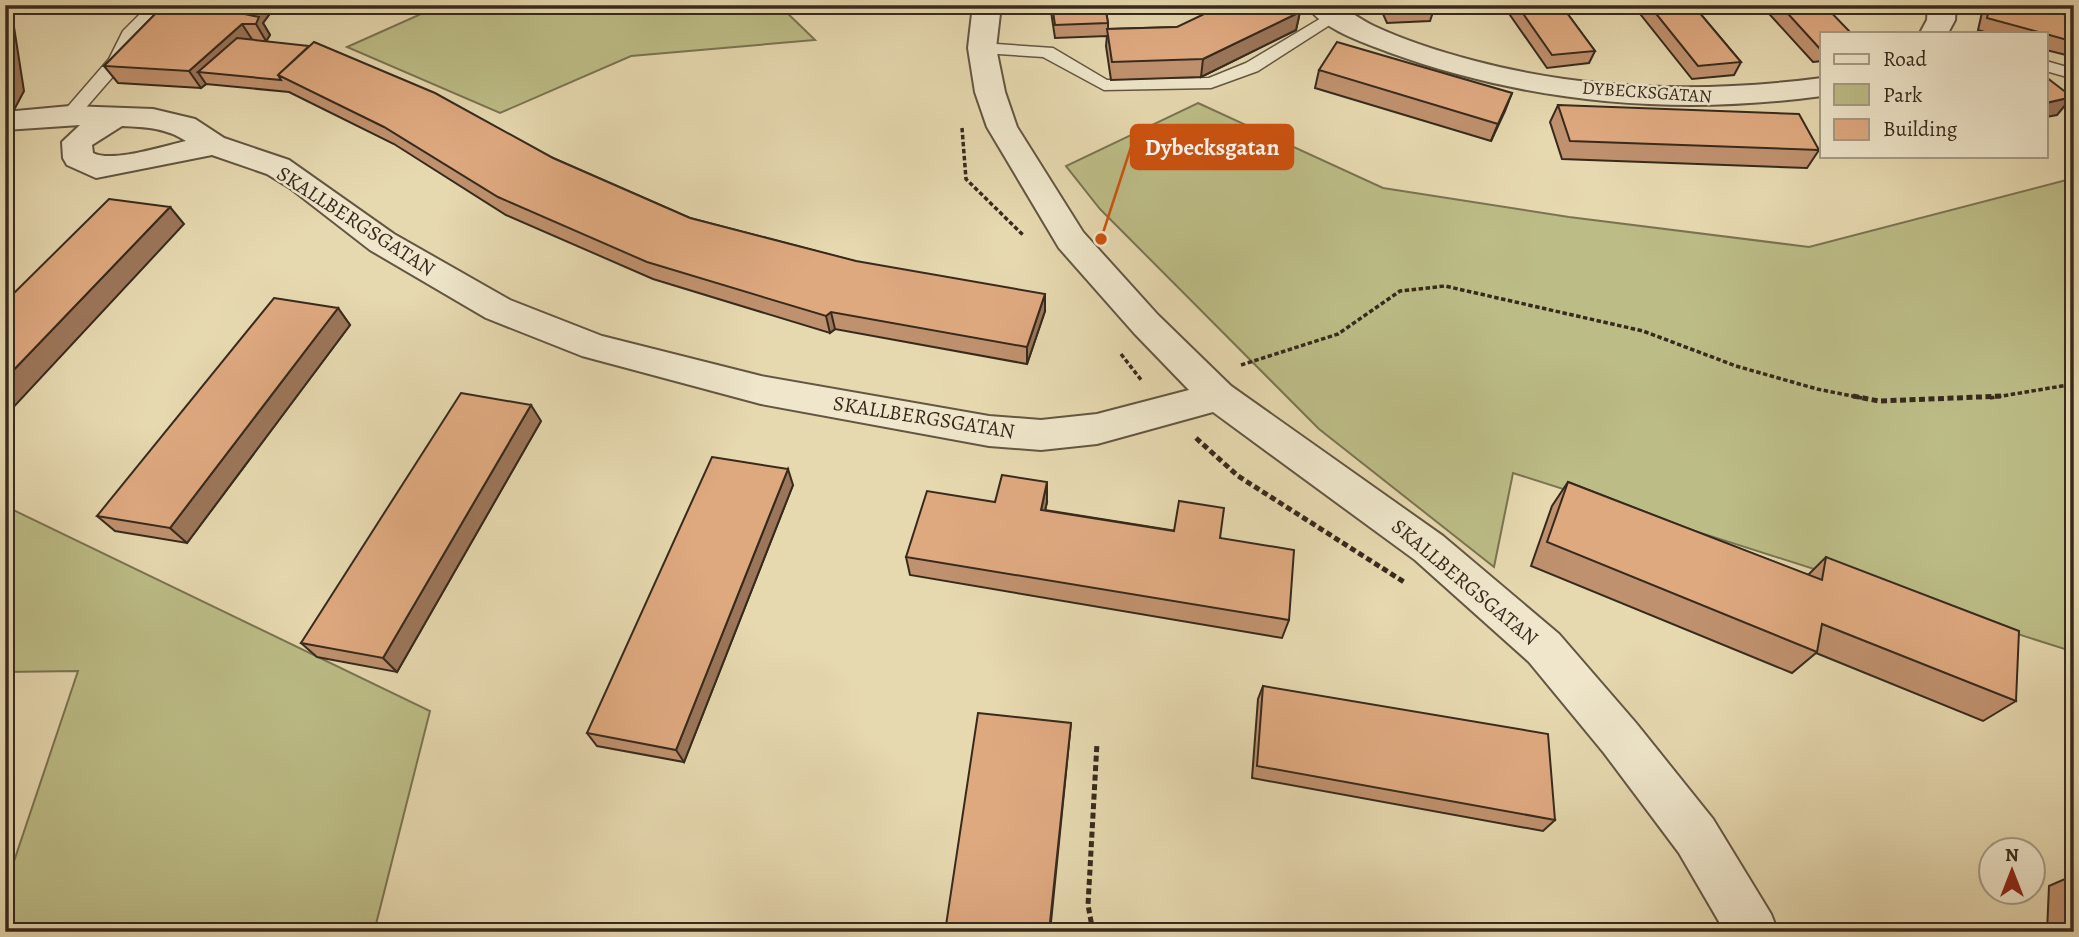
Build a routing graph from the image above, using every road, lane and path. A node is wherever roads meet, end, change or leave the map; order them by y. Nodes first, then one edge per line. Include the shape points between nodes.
1 (167, 5) edge
2 (987, 5) edge
3 (1942, 5) edge
4 (1326, 11) edge
5 (1935, 32) edge
6 (982, 48) junction
7 (2048, 67) edge
8 (2074, 74) edge
9 (1820, 87) edge
10 (70, 115) junction
11 (115, 118) junction
12 (8, 121) dead end
13 (213, 145) junction
14 (965, 164) dead end
15 (966, 179) dead end
16 (2074, 384) edge
17 (1218, 396) junction
18 (1190, 433) dead end
19 (1414, 589) dead end
20 (1097, 743) dead end
21 (1093, 932) edge
22 (1753, 932) edge

1 - 10 lane via 129,34 117,61
2 - 6 street
3 - 5 street
4 - 6 lane via 1252,66 1211,83 1104,85 1046,52
4 - 9 street, DYBECKSGATAN via 1387,42 1465,68 1527,81 1651,95 1779,94
6 - 17 street via 989,92 1002,127 1071,240
7 - 8 lane
10 - 11 street, SKALLBERGSGATAN
10 - 12 street, SKALLBERGSGATAN
11 - 13 street, SKALLBERGSGATAN via 153,118 184,126
11 - 13 street via 77,142 78,158 96,168
13 - 17 street, SKALLBERGSGATAN via 278,167 382,243 498,309 595,347 677,370 967,427 1041,435 1097,429
14 - 15 path
16 - 17 path via 1988,398 1879,401 1736,366 1643,331 1445,286 1400,291 1338,334 1228,368
17 - 22 street, SKALLBERGSGATAN via 1429,548 1544,648 1696,836
18 - 19 path via 1238,476
20 - 21 path via 1088,905

